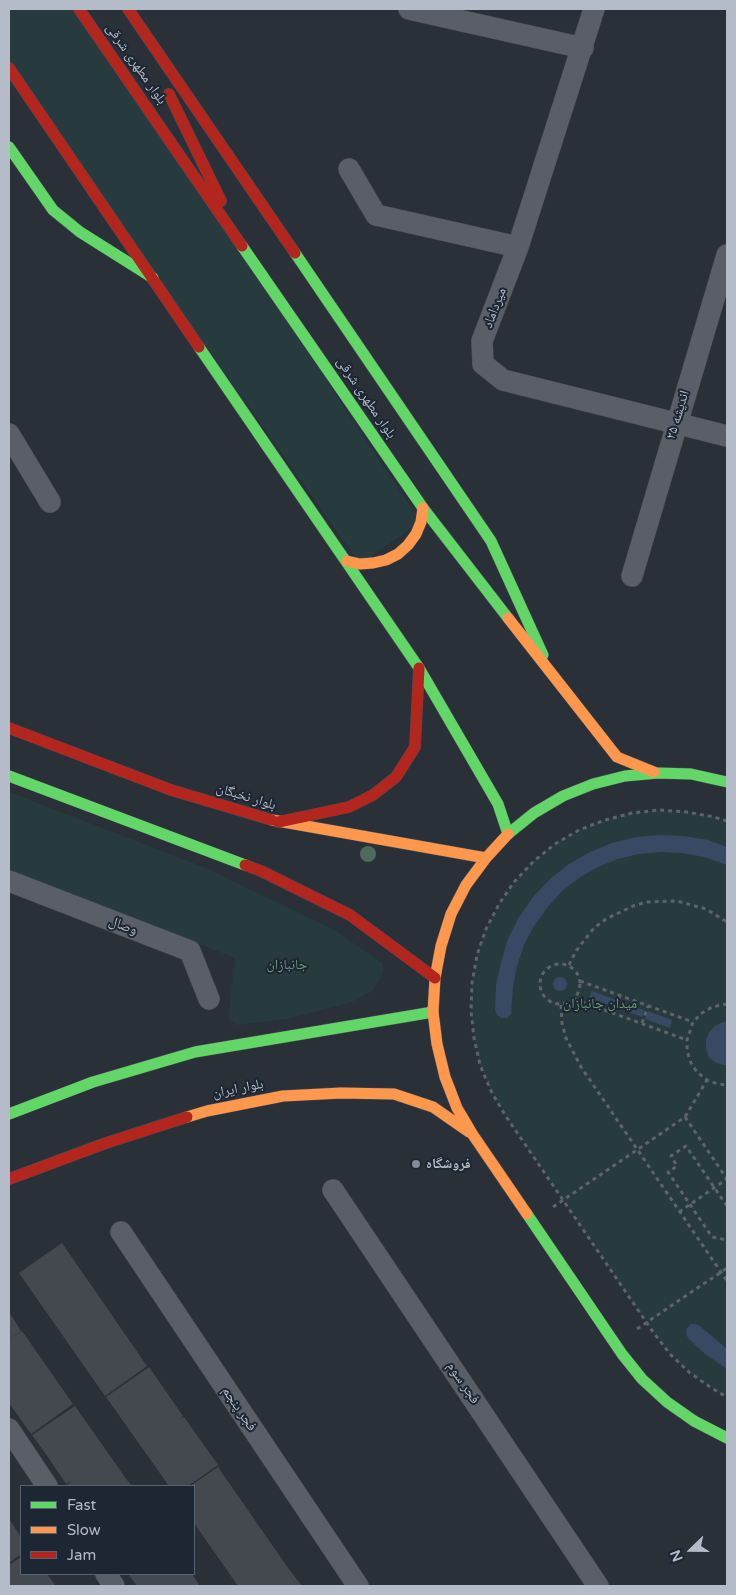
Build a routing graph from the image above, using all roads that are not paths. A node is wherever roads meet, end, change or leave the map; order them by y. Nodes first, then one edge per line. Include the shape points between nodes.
1 (79, 9) edge
2 (128, 9) edge
3 (409, 9) edge
4 (594, 9) edge
5 (582, 48) junction
6 (9, 68) edge
7 (9, 147) edge
8 (349, 169) dead end
9 (242, 243) junction
10 (518, 247) junction
11 (727, 255) edge
12 (153, 278) junction
13 (676, 423) junction
14 (9, 434) edge
15 (727, 436) edge
16 (50, 502) dead end
17 (423, 508) junction
18 (347, 561) junction
19 (632, 576) dead end
20 (419, 668) junction
21 (552, 677) junction
22 (9, 728) edge
23 (658, 773) junction
24 (9, 776) edge
25 (727, 782) edge
26 (278, 822) junction
27 (508, 834) junction
28 (486, 858) junction
29 (9, 881) edge
30 (435, 978) junction
31 (209, 999) dead end
32 (433, 1012) junction
33 (9, 1114) edge
34 (473, 1135) junction
35 (9, 1179) edge
36 (333, 1190) dead end
37 (121, 1232) dead end
38 (9, 1429) edge
39 (727, 1438) edge
40 (46, 1485) edge
41 (107, 1575) edge
42 (590, 1583) edge
43 (114, 1586) edge
44 (358, 1586) edge

1 - 9 main road, بلوار مطهری شرقی
2 - 9 main road
2 - 21 main road via 492,541
3 - 5 street
4 - 5 street, میرداماد
5 - 10 street, میرداماد
6 - 12 main road
7 - 12 main road via 53,210 80,232
8 - 10 street via 376,215
9 - 17 main road, بلوار مطهری شرقی
10 - 13 street, میرداماد via 482,341 483,364 503,380
11 - 13 street, اندیشه ۲۵
12 - 18 main road
13 - 15 street, میرداماد
13 - 19 street, اندیشه ۲۵
14 - 16 street
17 - 18 main road via 416,534 398,554 373,563
17 - 21 main road, بلوار مطهری شرقی
18 - 20 main road
20 - 26 main road via 415,747 396,777 373,795 349,807
20 - 27 main road via 498,804
21 - 23 main road, بلوار مطهری شرقی via 617,757
22 - 26 main road, بلوار نخبگان via 171,790
23 - 25 main road via 691,774
23 - 27 main road via 625,776 563,796
24 - 30 main road via 261,871 350,915
26 - 28 main road, بلوار نخبگان
27 - 28 main road
28 - 30 main road via 466,885 451,914
29 - 31 street, وصال via 190,951
30 - 32 main road
32 - 33 main road via 195,1052 93,1082
32 - 34 main road via 445,1077 457,1108
34 - 35 main road, بلوار ایران via 432,1108 394,1094 283,1096 207,1111 106,1143
34 - 39 main road via 642,1379 694,1422
36 - 42 street, فجر سوم
37 - 44 street, فجر پنجم
38 - 40 street
41 - 43 street

